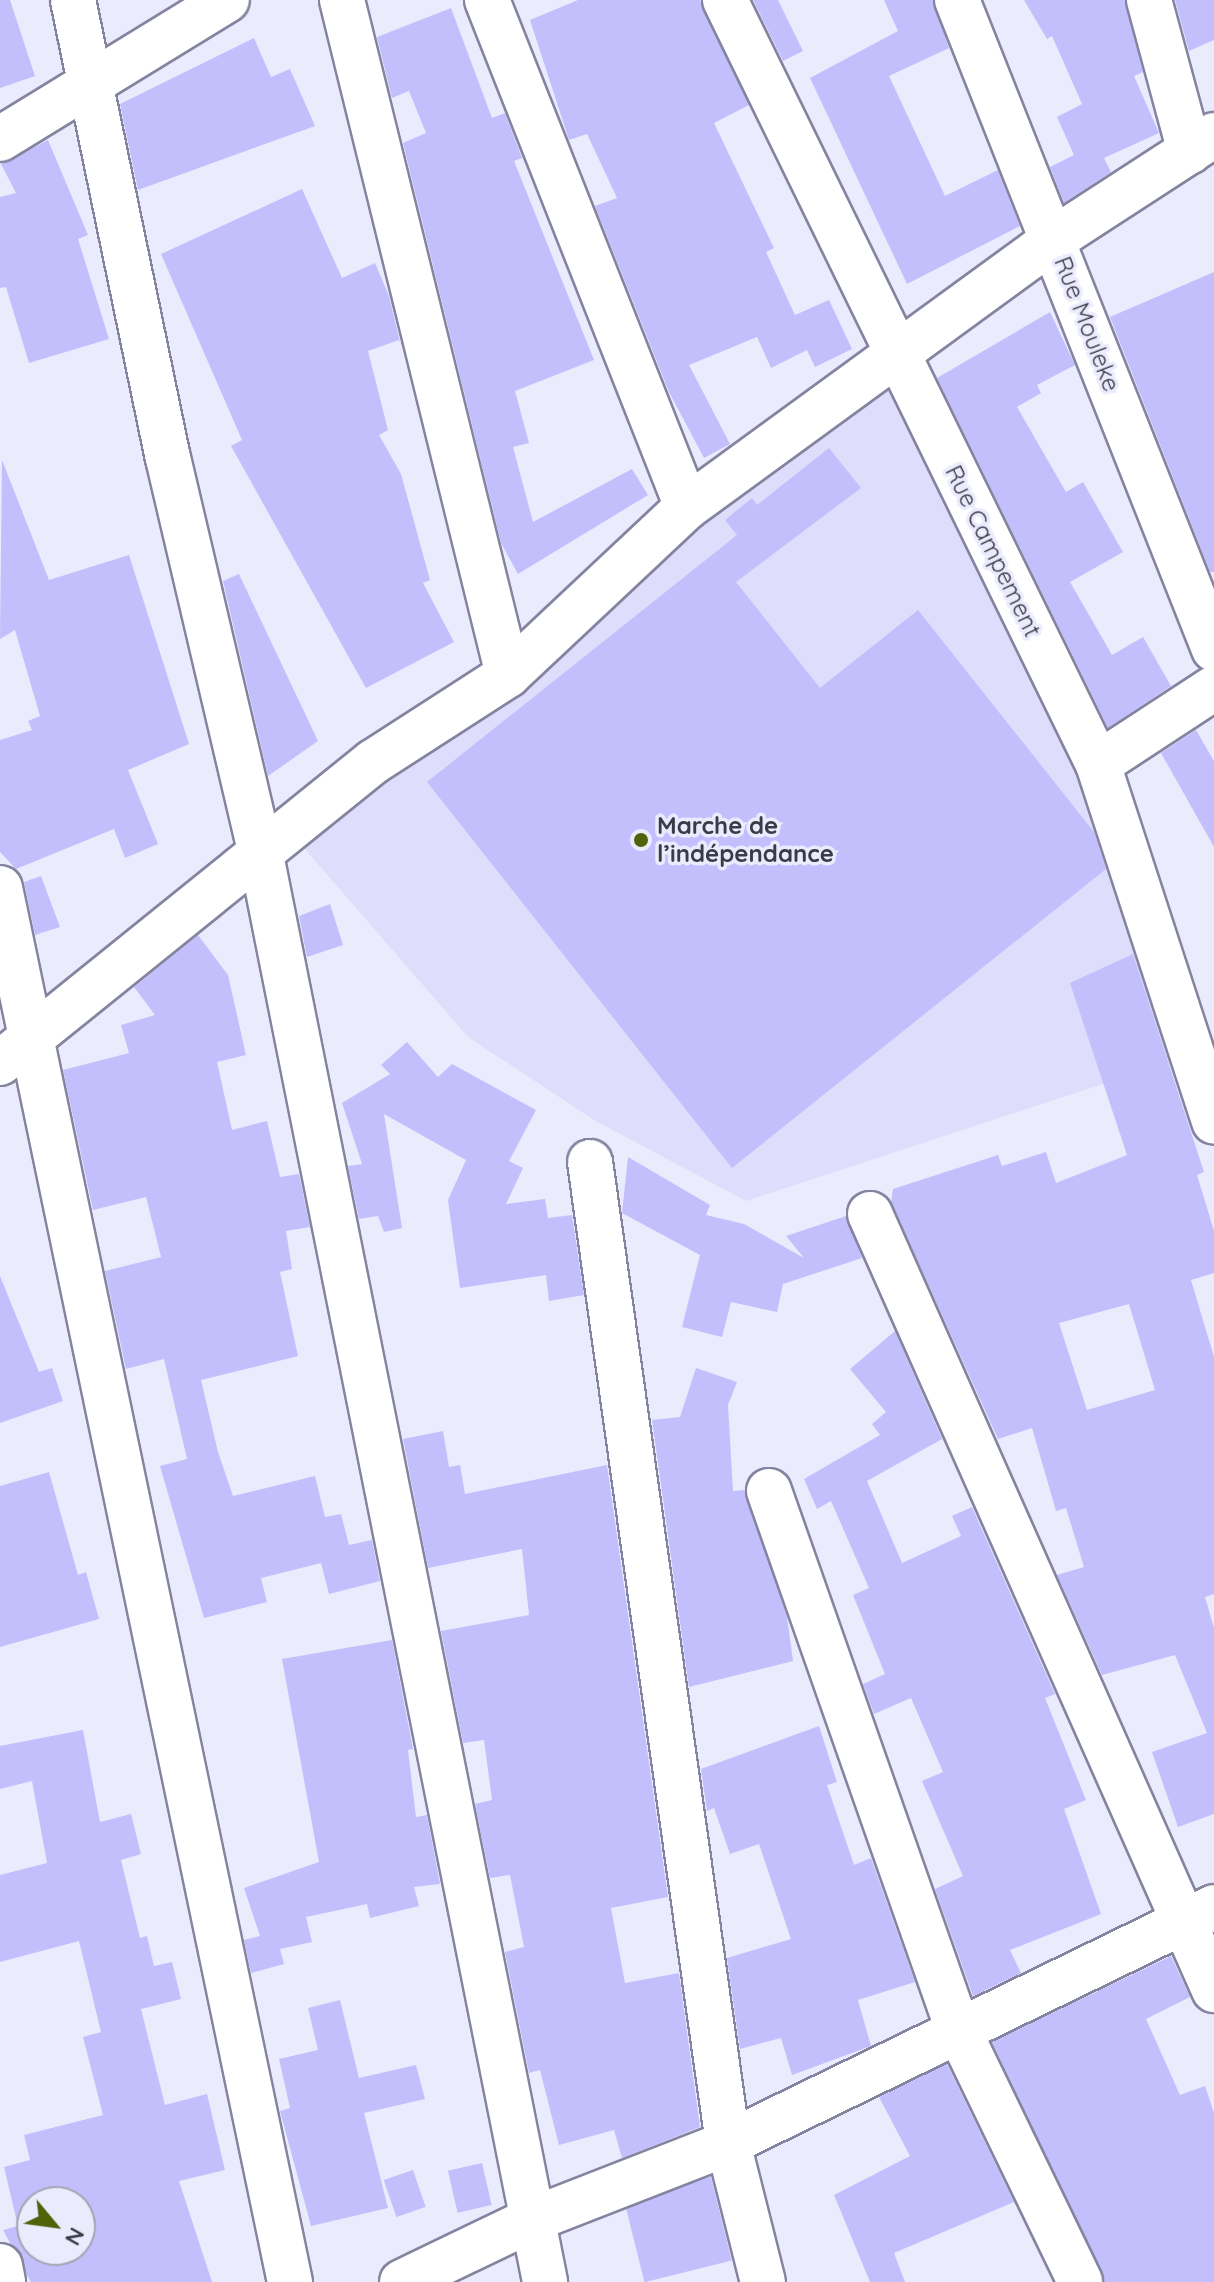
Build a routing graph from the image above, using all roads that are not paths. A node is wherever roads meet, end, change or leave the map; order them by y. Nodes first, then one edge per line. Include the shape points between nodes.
1 (73, 0) edge
2 (227, 0) edge
3 (342, 0) edge
4 (487, 0) edge
5 (725, 0) edge
6 (957, 0) edge
7 (1149, 0) edge
8 (89, 84) junction
9 (0, 139) edge
10 (1202, 143) edge
11 (1054, 239) junction
12 (898, 356) junction
13 (687, 507) junction
14 (1214, 649) edge
15 (508, 675) junction
16 (1214, 688) edge
17 (1098, 764) junction
18 (261, 855) junction
19 (0, 888) edge
20 (15, 1054) edge
21 (1214, 1122) edge
22 (590, 1162) dead end
23 (870, 1214) dead end
24 (769, 1491) dead end
25 (1198, 1915) edge
26 (1214, 1990) edge
27 (957, 2027) junction
28 (728, 2143) junction
29 (531, 2220) junction
30 (0, 2266) edge
31 (3, 2282) edge
32 (290, 2282) edge
33 (402, 2282) edge
34 (545, 2282) edge
35 (763, 2282) edge
36 (1080, 2282) edge

1 - 8 street
2 - 8 street
3 - 15 street
4 - 13 street
5 - 12 street, Rue Campement
6 - 11 street, Rue Mouleke
7 - 10 street
8 - 9 street
8 - 18 street
10 - 11 street
11 - 12 street
11 - 14 street, Rue Mouleke
12 - 13 street
12 - 17 street, Rue Campement
13 - 15 street
15 - 18 street via 373,762
16 - 17 street
17 - 21 street, Rue Campement
18 - 20 street
18 - 29 street
19 - 20 street
20 - 32 street
22 - 28 street
23 - 25 street
24 - 27 street
25 - 26 street
25 - 27 street
27 - 28 street
27 - 36 street
28 - 29 street
28 - 35 street
29 - 33 street
29 - 34 street
30 - 31 street

